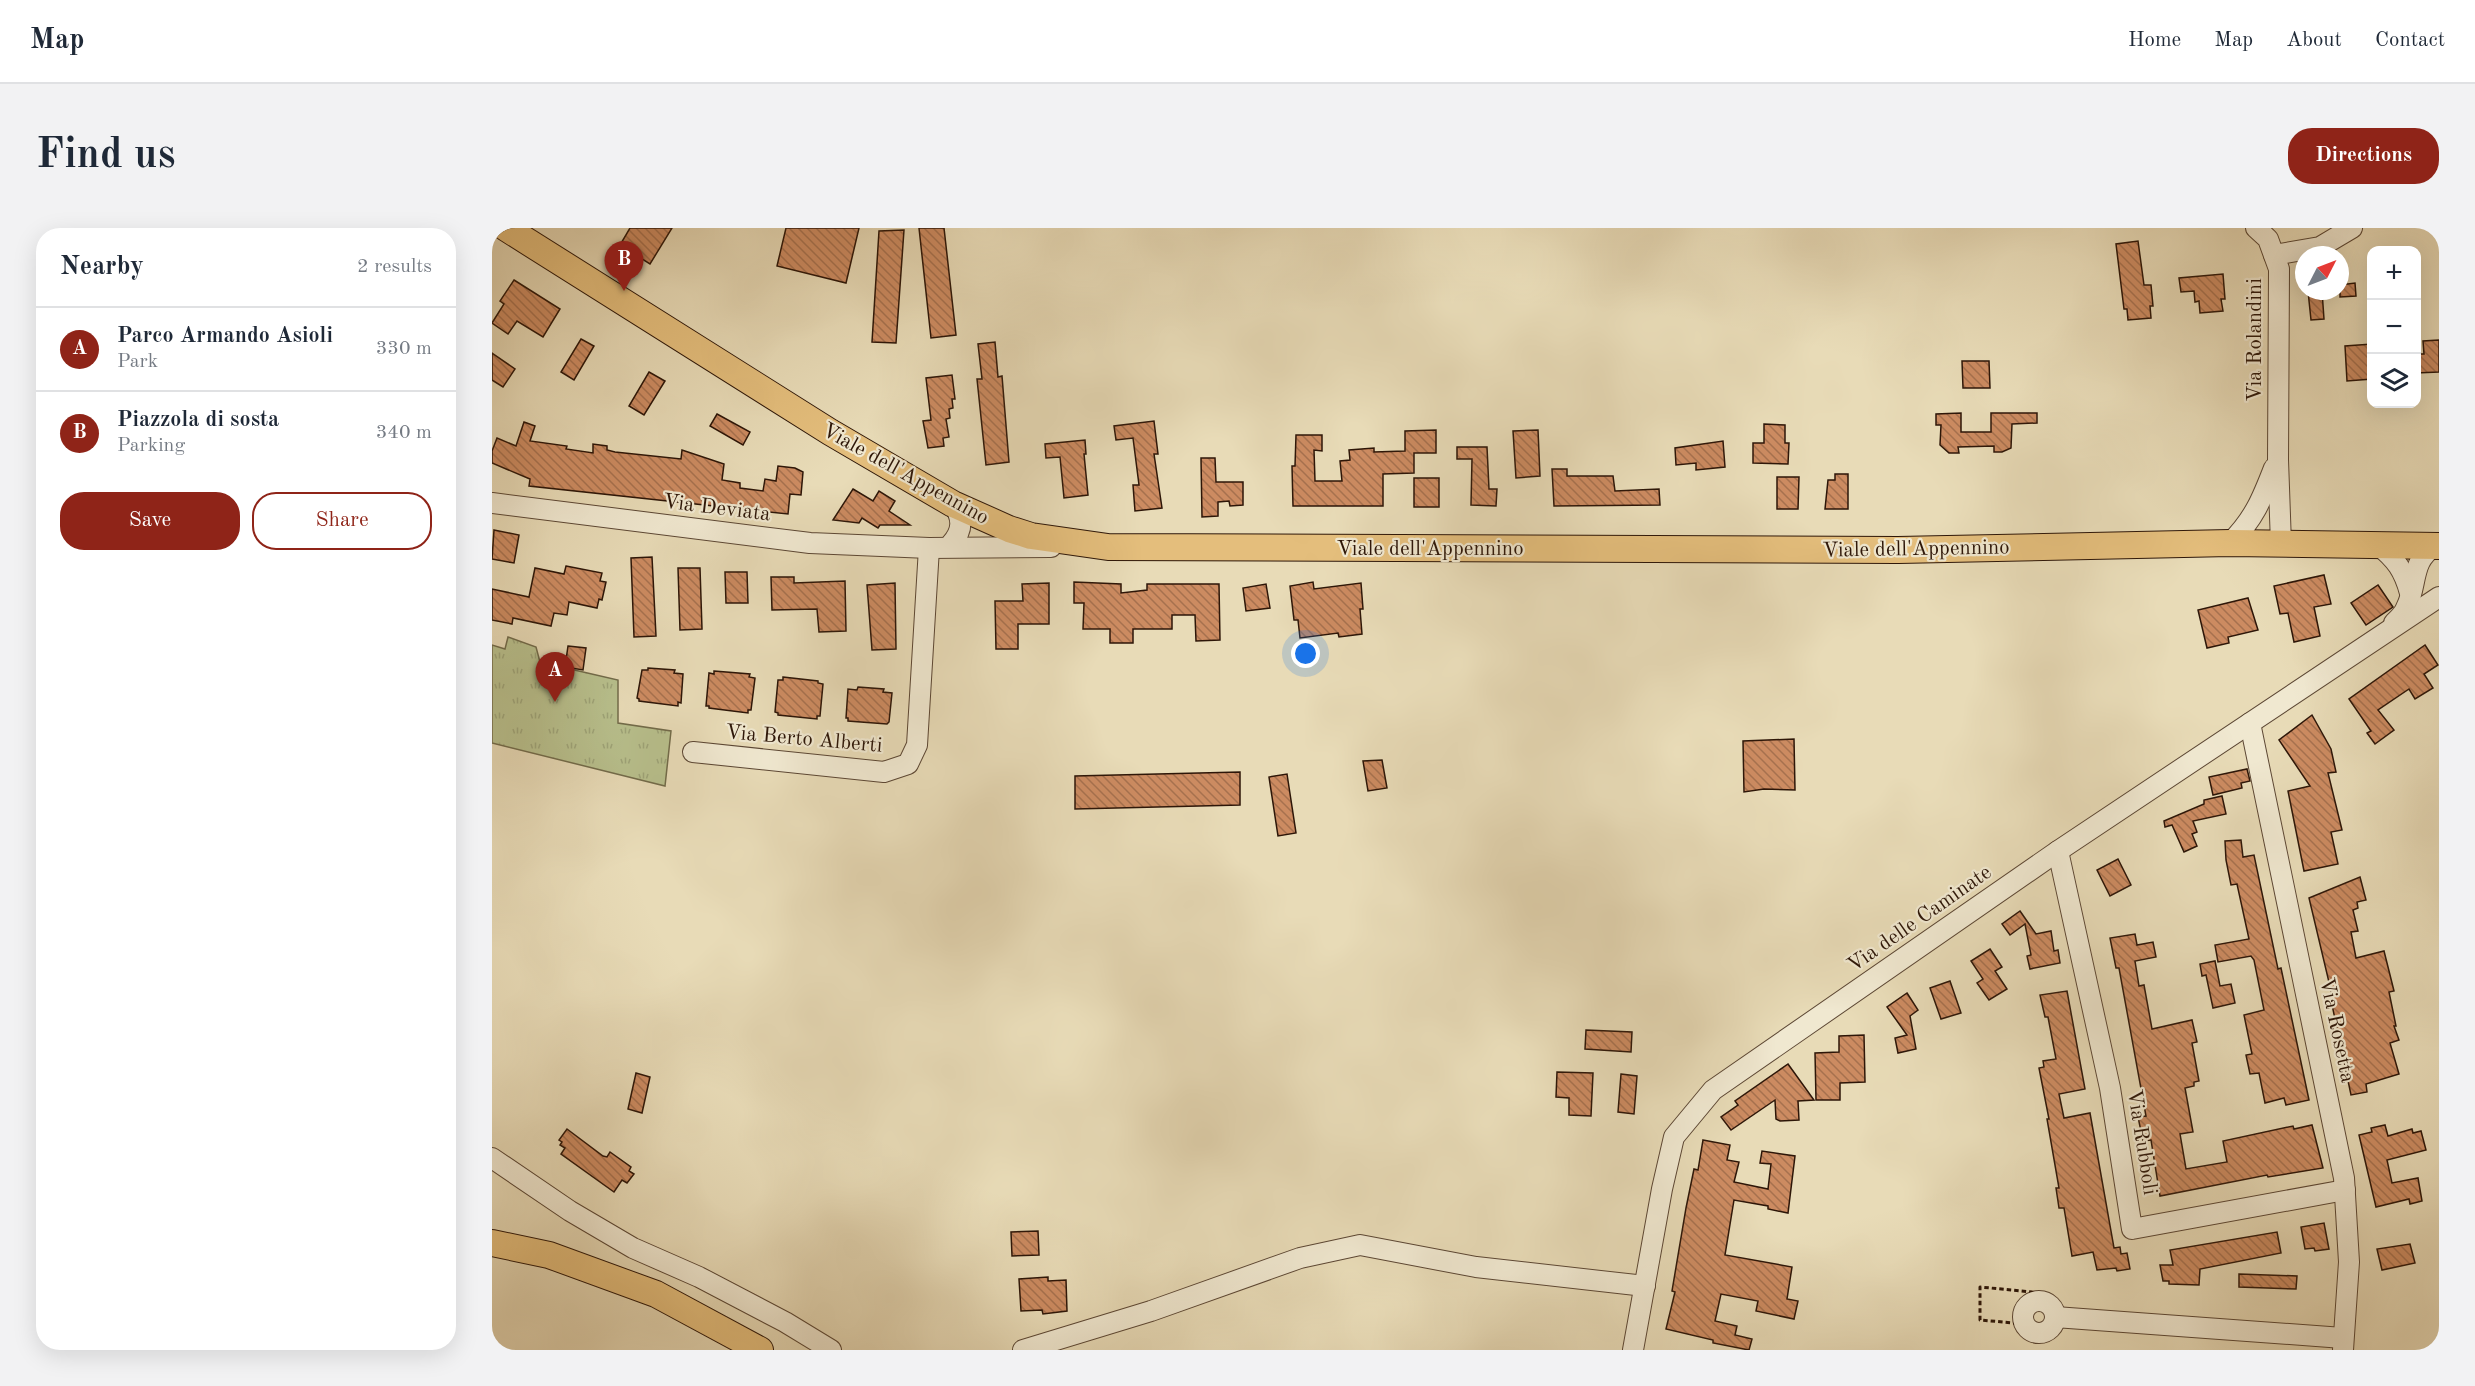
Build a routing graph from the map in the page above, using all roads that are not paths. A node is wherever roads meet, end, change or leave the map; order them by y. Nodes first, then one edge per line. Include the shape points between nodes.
1 (506, 228) edge
2 (2256, 228) edge
3 (2352, 228) edge
4 (2274, 255) junction
5 (2278, 460) junction
6 (492, 503) edge
7 (952, 504) junction
8 (2259, 508) junction
9 (1002, 538) junction
10 (2230, 543) junction
11 (2272, 543) junction
12 (2378, 545) junction
13 (939, 547) junction
14 (2438, 547) edge
15 (2410, 593) junction
16 (2439, 597) edge
17 (2385, 634) junction
18 (2250, 723) junction
19 (693, 752) dead end
20 (2058, 851) junction
21 (492, 1158) edge
22 (2345, 1190) junction
23 (492, 1243) edge
24 (1645, 1286) junction
25 (2055, 1317) junction
26 (2032, 1336) edge
27 (2343, 1344) edge
28 (760, 1350) edge
29 (831, 1350) edge
30 (1023, 1350) edge
31 (1633, 1350) edge

1 - 7 main road, Viale dell'Appennino
2 - 4 street, Via Rolandini via 2268,239
3 - 4 street via 2320,248
4 - 5 street, Via Rolandini via 2279,269
5 - 8 street, Via Rolandini
5 - 11 street, Via Rolandini
6 - 13 street, Via Deviata via 810,543
7 - 9 main road, Viale dell'Appennino
7 - 13 street via 960,515 957,537
8 - 10 street, Via Rolandini
8 - 11 street, Via Rolandini
9 - 10 main road, Viale dell'Appennino via 1031,536 1108,547 1898,550
9 - 13 street, Via Deviata via 992,530 969,541
10 - 11 main road, Viale dell'Appennino
11 - 12 main road, Viale dell'Appennino
12 - 14 main road, Viale dell'Appennino
12 - 15 street via 2396,559
13 - 19 street, Via Berto Alberti via 917,745 908,764 884,772
14 - 15 street, Via delle Caminate via 2425,552 2419,561
15 - 17 street, Via delle Caminate via 2406,609
16 - 17 street, Via delle Caminate
17 - 18 street, Via delle Caminate
18 - 20 street, Via delle Caminate
18 - 22 street, Via Rosetta
20 - 22 street, Via Rubboli via 2110,1088 2132,1229
20 - 24 street, Via delle Caminate via 1713,1090 1674,1137
21 - 29 street via 633,1248 699,1277
22 - 27 street, Via Rosetta via 2349,1262
23 - 28 main road via 549,1255 656,1294
24 - 30 street via 1476,1267 1360,1245 1300,1258 1151,1311
24 - 31 street, Via delle Caminate
25 - 26 street via 2048,1330
25 - 26 street via 2051,1306 2041,1301 2027,1306 2023,1317
25 - 27 street

